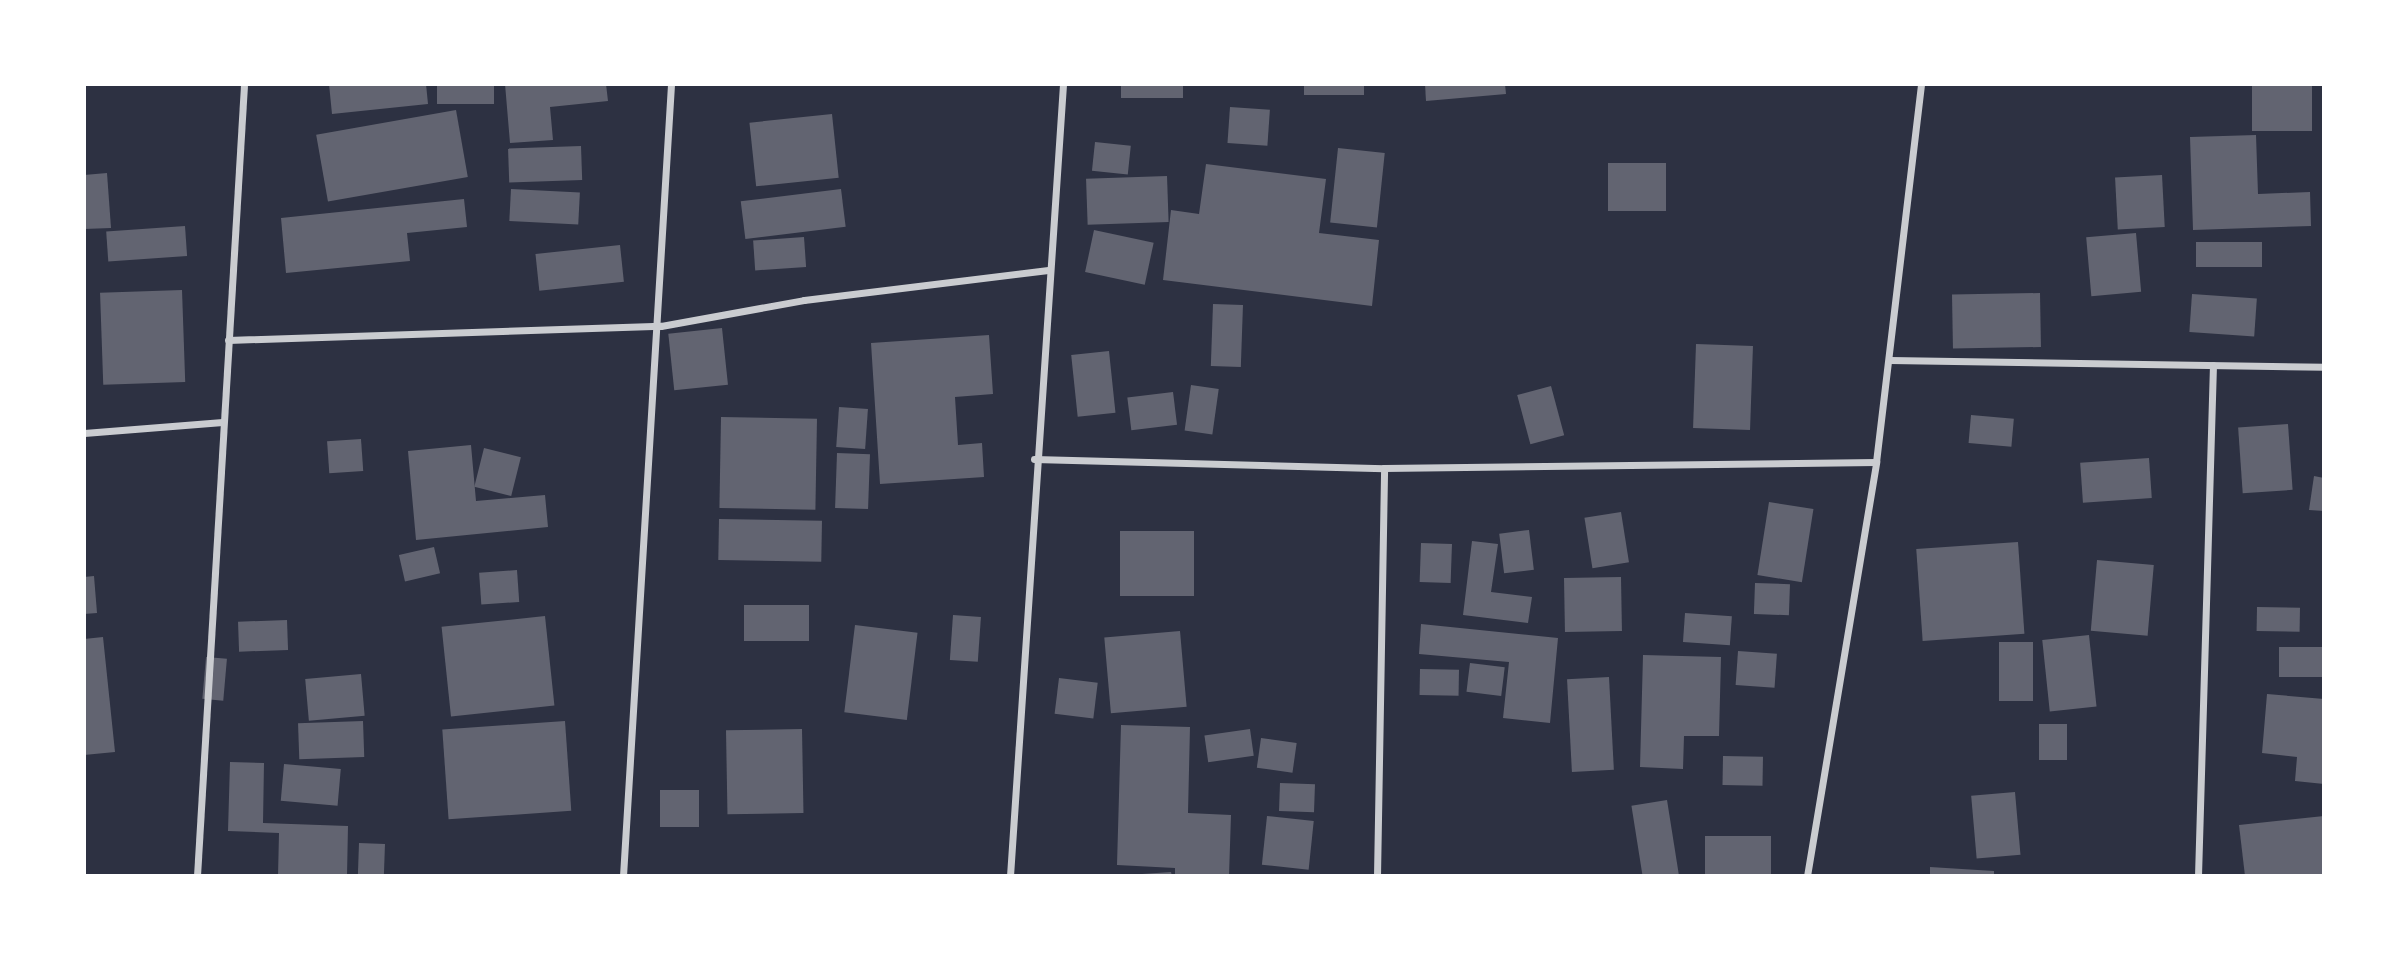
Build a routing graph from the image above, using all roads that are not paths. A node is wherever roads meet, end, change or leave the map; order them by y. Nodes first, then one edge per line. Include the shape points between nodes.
1 (244, 84) edge
2 (671, 84) edge
3 (1063, 84) edge
4 (1921, 84) edge
5 (1048, 270) junction
6 (661, 327) junction
7 (228, 340) junction
8 (1890, 360) junction
9 (2213, 365) junction
10 (2324, 367) edge
11 (223, 422) junction
12 (84, 433) edge
13 (1034, 459) junction
14 (1876, 461) junction
15 (1384, 468) junction
16 (197, 876) edge
17 (623, 876) edge
18 (1010, 876) edge
19 (1377, 876) edge
20 (1807, 876) edge
21 (2199, 876) edge

1 - 7 street
2 - 6 street
3 - 5 street
4 - 8 street
5 - 6 street via 804,300
5 - 13 street
6 - 7 street
6 - 17 street
7 - 11 street
8 - 9 street
8 - 14 street
9 - 10 street
9 - 21 street
11 - 12 street
11 - 16 street
13 - 15 street
13 - 18 street
14 - 15 street
14 - 20 street
15 - 19 street

